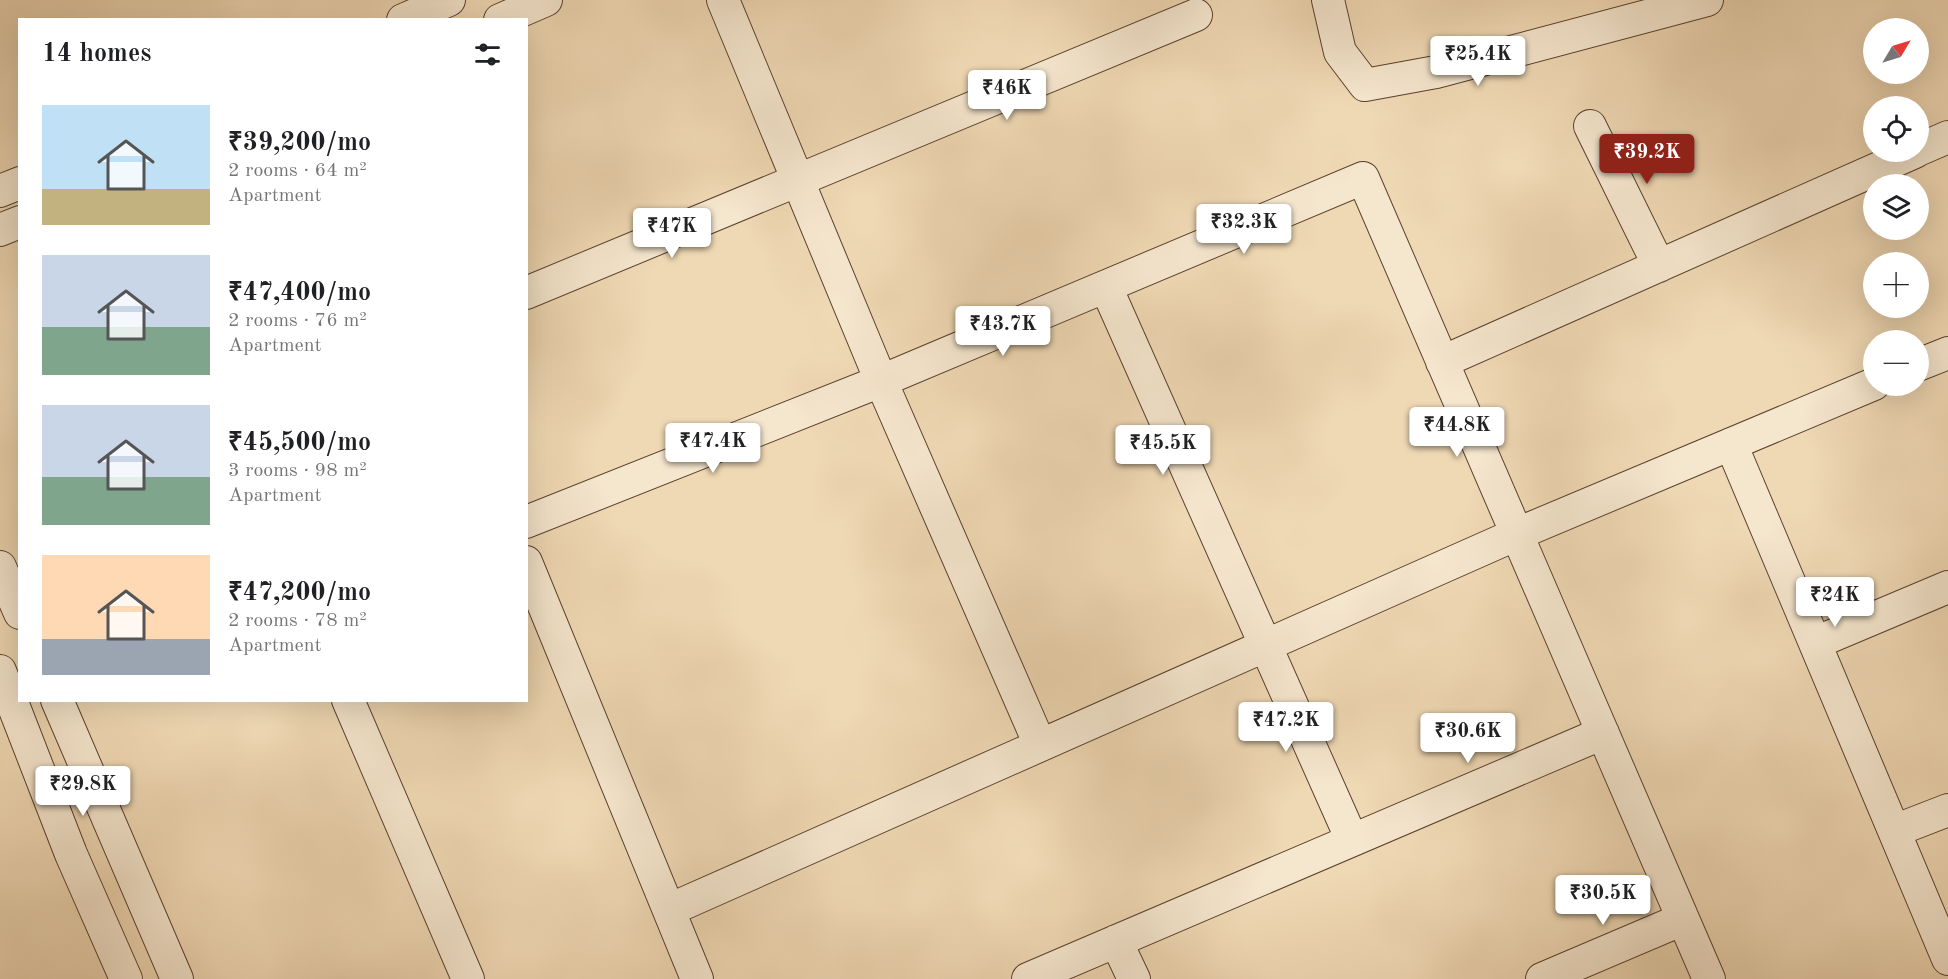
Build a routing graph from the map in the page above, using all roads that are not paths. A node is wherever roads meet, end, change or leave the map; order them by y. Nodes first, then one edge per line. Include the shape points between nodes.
1 (449, 0) edge
2 (546, 0) edge
3 (723, 0) edge
4 (1328, 0) edge
5 (1707, 0) edge
6 (1196, 15) dead end
7 (408, 18) edge
8 (505, 18) edge
9 (1590, 126) dead end
10 (1948, 137) edge
11 (1929, 146) edge
12 (1892, 162) edge
13 (799, 180) junction
14 (18, 184) edge
15 (0, 191) edge
16 (18, 223) edge
17 (0, 230) edge
18 (1659, 266) junction
19 (1106, 286) junction
20 (528, 292) edge
21 (1948, 353) edge
22 (1929, 361) edge
23 (1442, 362) junction
24 (881, 381) junction
25 (1863, 389) edge
26 (1731, 444) junction
27 (528, 521) edge
28 (1517, 534) junction
29 (0, 567) edge
30 (528, 567) edge
31 (1948, 587) edge
32 (18, 608) edge
33 (1815, 643) junction
34 (1265, 646) junction
35 (0, 671) edge
36 (58, 702) edge
37 (349, 702) edge
38 (1603, 733) junction
39 (1040, 745) junction
40 (1948, 810) edge
41 (1894, 831) junction
42 (1352, 840) junction
43 (669, 910) junction
44 (1683, 919) junction
45 (1116, 941) junction
46 (1948, 959) edge
47 (126, 979) edge
48 (177, 979) edge
49 (468, 979) edge
50 (698, 979) edge
51 (1028, 979) edge
52 (1134, 979) edge
53 (1542, 979) edge
54 (1709, 979) edge

1 - 7 street
2 - 8 street
3 - 13 street
4 - 5 street via 1340,52 1365,85 1436,72
6 - 13 street
9 - 18 street
10 - 11 street
12 - 18 street
13 - 20 street
13 - 24 street
14 - 15 street
16 - 17 street
18 - 23 street
19 - 23 street via 1363,178
19 - 24 street
19 - 34 street
21 - 22 street
23 - 28 street
24 - 27 street
24 - 39 street
25 - 26 street
26 - 28 street
26 - 33 street
28 - 34 street
28 - 38 street
29 - 32 street
30 - 43 street
31 - 33 street
33 - 41 street
34 - 39 street
34 - 42 street
35 - 47 street via 71,854
36 - 48 street
37 - 49 street
38 - 42 street
38 - 44 street
39 - 43 street
40 - 41 street
41 - 46 street
42 - 45 street
43 - 50 street
44 - 53 street
44 - 54 street
45 - 51 street
45 - 52 street

